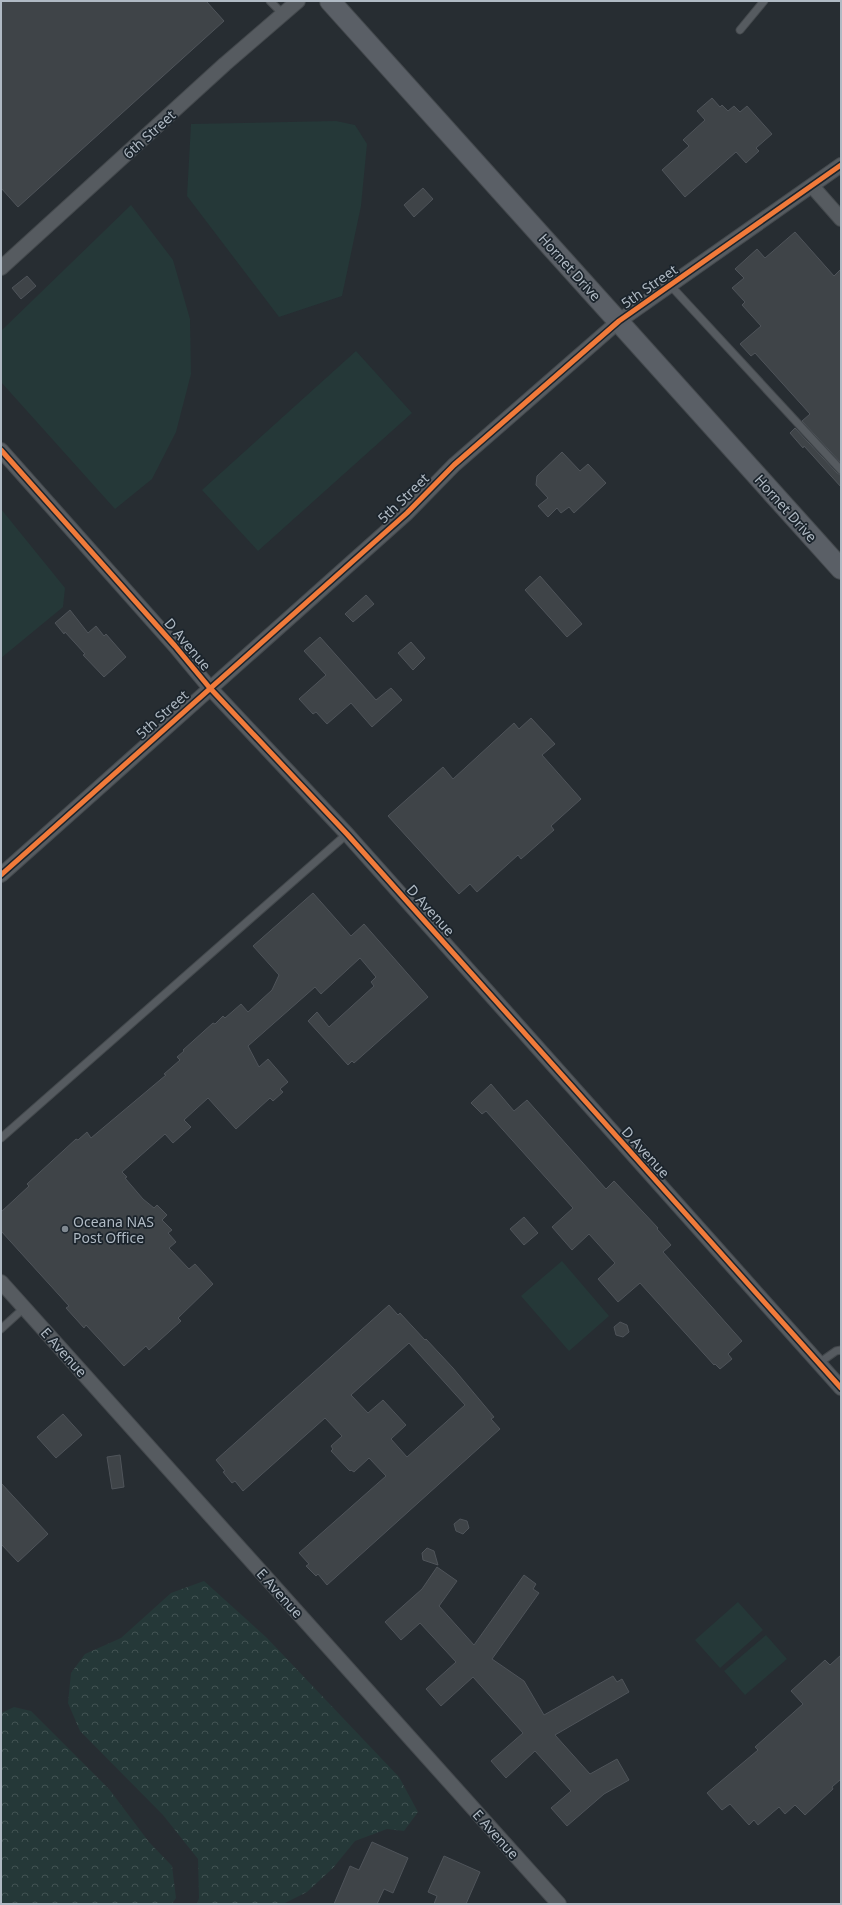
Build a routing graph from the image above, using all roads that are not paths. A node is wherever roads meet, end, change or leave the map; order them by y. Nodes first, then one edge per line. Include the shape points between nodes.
1 (270, 1) edge
2 (298, 1) edge
3 (330, 1) edge
4 (764, 1) edge
5 (282, 14) junction
6 (740, 30) dead end
7 (841, 165) edge
8 (812, 186) junction
9 (841, 219) edge
10 (1, 268) edge
11 (670, 285) junction
12 (619, 321) junction
13 (1, 450) edge
14 (841, 470) edge
15 (841, 569) edge
16 (209, 688) junction
17 (347, 834) junction
18 (1, 875) edge
19 (1, 1138) edge
20 (1, 1282) edge
21 (24, 1308) junction
22 (1, 1329) edge
23 (841, 1350) edge
24 (819, 1363) junction
25 (841, 1388) edge
26 (559, 1904) edge

1 - 5 lane
2 - 5 street, 6th Street
3 - 12 main road, Hornet Drive
4 - 6 lane
5 - 10 street, 6th Street
7 - 8 street, 5th Street
8 - 9 street
8 - 11 street, 5th Street
11 - 12 street, 5th Street
11 - 14 lane
12 - 15 main road, Hornet Drive
12 - 16 street, 5th Street via 454,465 407,513
13 - 16 street, D Avenue via 175,646
16 - 17 street, D Avenue
16 - 18 street, 5th Street
17 - 19 lane
17 - 24 street, D Avenue
20 - 21 street, E Avenue
21 - 22 lane
21 - 26 street, E Avenue
23 - 24 lane via 836,1350
24 - 25 street, D Avenue

